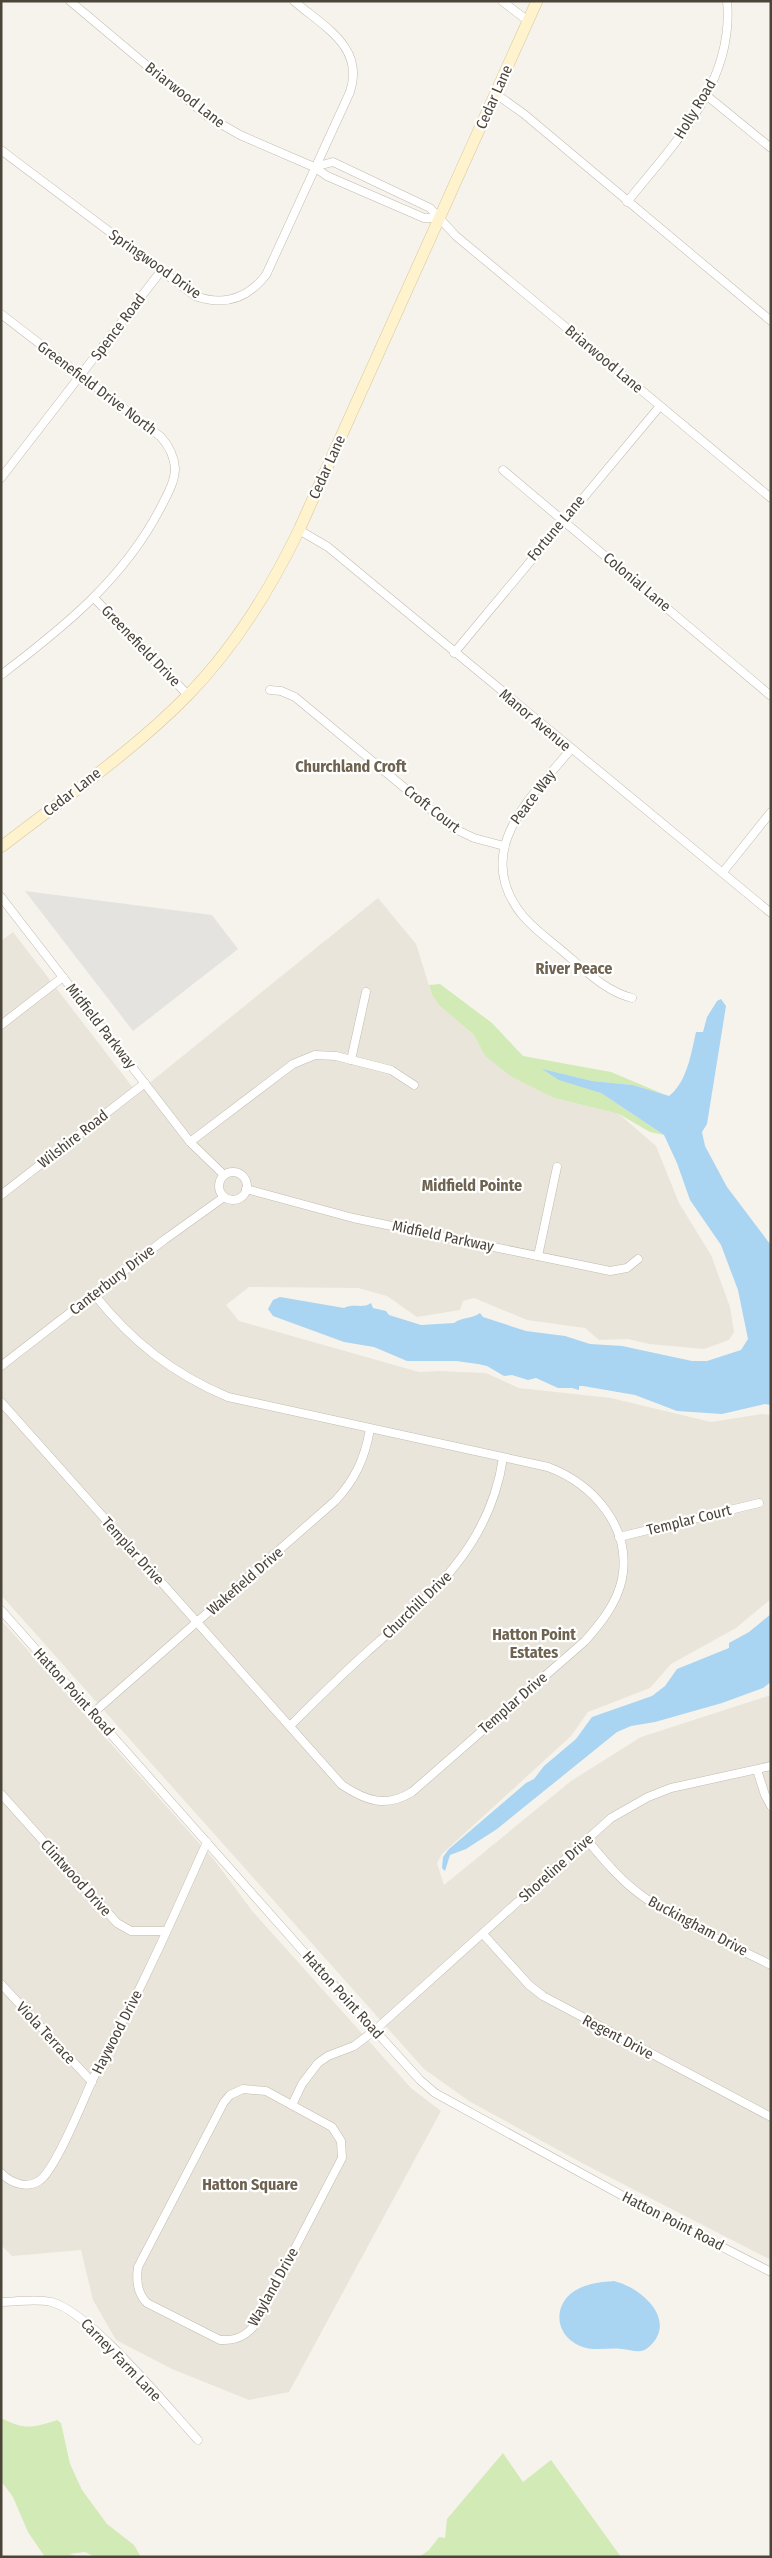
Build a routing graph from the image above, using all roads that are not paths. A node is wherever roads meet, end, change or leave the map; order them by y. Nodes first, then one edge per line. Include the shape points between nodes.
1 (70, 1) edge
2 (294, 1) edge
3 (502, 1) edge
4 (537, 1) edge
5 (727, 1) edge
6 (528, 22) junction
7 (496, 94) junction
8 (706, 95) junction
9 (771, 148) edge
10 (1, 150) edge
11 (314, 167) junction
12 (627, 202) junction
13 (440, 218) junction
14 (161, 271) junction
15 (1, 314) edge
16 (771, 322) edge
17 (81, 376) junction
18 (660, 406) junction
19 (502, 470) dead end
20 (1, 478) edge
21 (771, 498) edge
22 (563, 520) junction
23 (299, 530) junction
24 (94, 598) junction
25 (454, 652) junction
26 (1, 675) edge
27 (270, 690) dead end
28 (188, 695) junction
29 (771, 696) edge
30 (570, 749) junction
31 (771, 812) edge
32 (504, 846) junction
33 (1, 848) edge
34 (723, 872) junction
35 (1, 897) edge
36 (771, 913) edge
37 (63, 977) junction
38 (366, 992) dead end
39 (632, 998) dead end
40 (1, 1025) edge
41 (351, 1060) junction
42 (145, 1083) junction
43 (414, 1084) dead end
44 (190, 1142) junction
45 (557, 1168) dead end
46 (224, 1175) junction
47 (246, 1189) junction
48 (1, 1195) edge
49 (224, 1197) junction
50 (538, 1256) junction
51 (638, 1259) dead end
52 (94, 1294) junction
53 (1, 1366) edge
54 (1, 1402) edge
55 (370, 1429) junction
56 (503, 1458) junction
57 (759, 1503) dead end
58 (619, 1537) junction
59 (1, 1610) edge
60 (197, 1622) junction
61 (93, 1713) junction
62 (290, 1726) junction
63 (771, 1766) edge
64 (757, 1770) junction
65 (1, 1794) edge
66 (771, 1806) edge
67 (587, 1840) junction
68 (207, 1842) junction
69 (166, 1931) junction
70 (483, 1934) junction
71 (771, 1965) edge
72 (1, 1984) edge
73 (375, 2030) junction
74 (92, 2082) junction
75 (292, 2105) junction
76 (771, 2117) edge
77 (1, 2174) edge
78 (771, 2272) edge
79 (1, 2302) edge
80 (198, 2440) dead end

1 - 11 street, Briarwood Lane via 207,116 240,135
2 - 11 street, Springwood Drive via 343,43 354,64 355,75 350,92
3 - 6 street
4 - 6 main road, Cedar Lane
5 - 8 street, Holly Road via 726,47
6 - 7 main road, Cedar Lane
7 - 12 street
7 - 13 main road, Cedar Lane
8 - 9 street
8 - 12 street, Holly Road via 680,138
10 - 14 street, Springwood Drive
11 - 13 street, Briarwood Lane via 326,176 424,218
11 - 13 street, Briarwood Lane via 333,162 430,208
11 - 14 street, Springwood Drive via 266,275 250,291 230,300 208,300 195,296
12 - 16 street
13 - 18 street, Briarwood Lane via 456,236
13 - 23 main road, Cedar Lane
14 - 17 street, Spence Road
15 - 17 street, Greenefield Drive North
17 - 20 street, Spence Road
17 - 24 street, Greenefield Drive North via 162,437 175,466 167,496 154,521
18 - 21 street, Briarwood Lane
18 - 22 street, Fortune Lane
19 - 22 street, Colonial Lane
22 - 25 street, Fortune Lane
22 - 29 street, Colonial Lane
23 - 25 street, Manor Avenue via 328,547
23 - 28 main road, Cedar Lane via 258,607
24 - 26 street, Greenefield Drive North via 65,626
24 - 28 street, Greenefield Drive
25 - 30 street, Manor Avenue
27 - 32 street, Croft Court via 295,697 453,828
28 - 33 main road, Cedar Lane via 150,731
30 - 32 street, Peace Way via 513,820
30 - 34 street, Manor Avenue
31 - 34 street
32 - 39 street, Peace Way via 506,885 524,916 605,986
34 - 36 street, Manor Avenue
35 - 37 street, Midfield Parkway
37 - 40 street
37 - 42 street, Midfield Parkway
38 - 41 street
41 - 43 street via 390,1070
41 - 44 street via 327,1055 299,1061
42 - 44 street, Midfield Parkway
42 - 48 street, Wilshire Road
44 - 46 street, Midfield Parkway
45 - 50 street
46 - 47 street via 240,1174 246,1180
46 - 49 street via 219,1182 219,1191
47 - 49 street via 242,1197 233,1200
47 - 50 street, Midfield Parkway via 353,1218
49 - 52 street, Canterbury Drive
50 - 51 street, Midfield Parkway via 610,1271 627,1268
52 - 53 street, Canterbury Drive
52 - 55 street, Templar Drive via 142,1346 204,1388 237,1401
54 - 60 street, Templar Drive
55 - 56 street, Templar Drive
55 - 60 street, Wakefield Drive via 362,1463 346,1490
56 - 58 street, Templar Drive via 548,1467 578,1481 608,1513
56 - 62 street, Churchill Drive via 491,1506 460,1561 418,1606
57 - 58 street, Templar Court
58 - 62 street, Templar Drive via 622,1580 599,1626 408,1795 380,1802 362,1798 342,1786
59 - 61 street, Hatton Point Road
60 - 61 street, Wakefield Drive
60 - 62 street, Templar Drive
61 - 68 street, Hatton Point Road
63 - 64 street, Shoreline Drive
64 - 66 street
64 - 67 street, Shoreline Drive via 671,1788 648,1797 611,1818
65 - 69 street, Clintwood Drive via 116,1923 131,1931
67 - 70 street, Shoreline Drive
67 - 71 street, Buckingham Drive via 609,1866 642,1895
68 - 69 street, Haywood Drive
68 - 73 street, Hatton Point Road
69 - 74 street, Haywood Drive
70 - 73 street, Shoreline Drive
70 - 76 street, Regent Drive via 529,1985 559,2006
72 - 74 street, Viola Terrace
73 - 75 street via 354,2046 318,2063 302,2084
73 - 78 street, Hatton Point Road via 420,2080 451,2103
74 - 77 street, Haywood Drive via 44,2177 24,2185
75 - 75 street, Wayland Drive via 256,2089 243,2089 230,2095 138,2267 137,2285 144,2301 220,2340 238,2339 256,2323 342,2158 341,2141 332,2127
79 - 80 street, Carney Farm Lane via 52,2302 76,2314 136,2372

